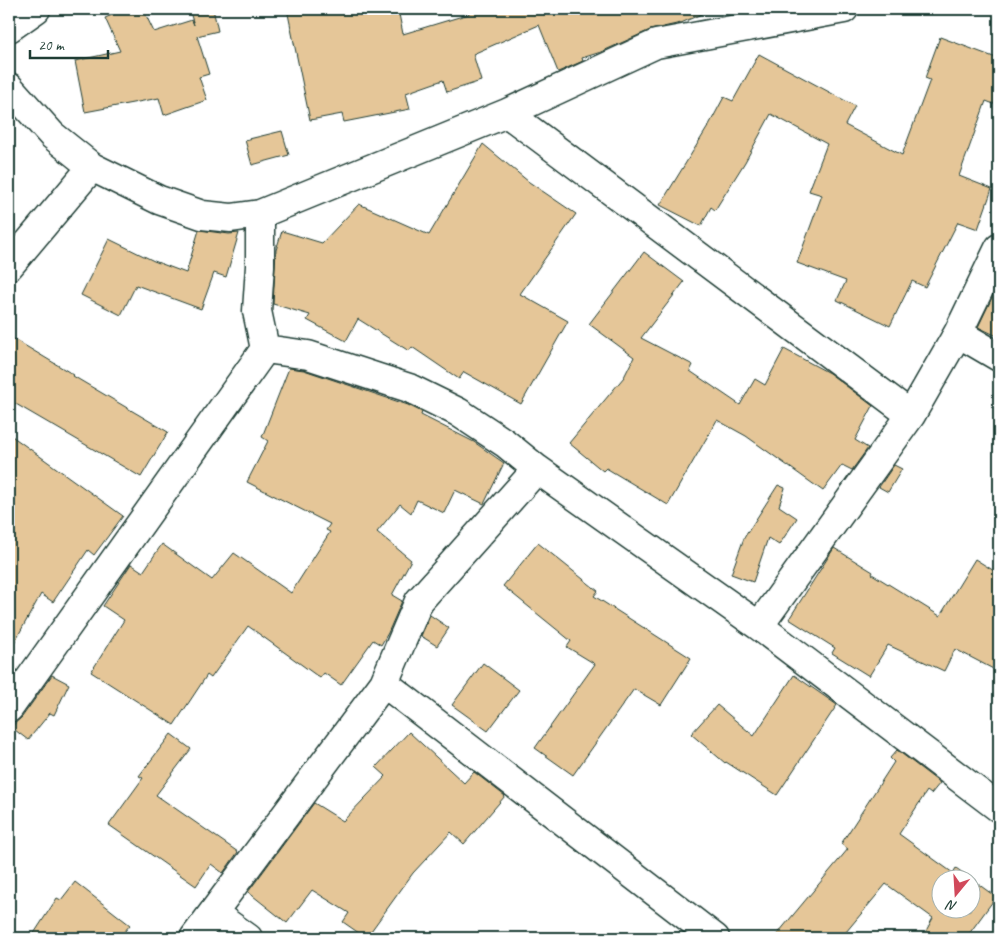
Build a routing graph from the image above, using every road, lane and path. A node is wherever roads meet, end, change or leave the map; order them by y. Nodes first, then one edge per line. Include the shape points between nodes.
1 (36, 9) edge
2 (830, 10) edge
3 (9, 28) edge
4 (9, 86) edge
5 (507, 113) junction
6 (92, 167) junction
7 (260, 214) junction
8 (999, 248) edge
9 (9, 266) edge
10 (958, 333) junction
11 (265, 349) junction
12 (999, 357) edge
13 (911, 415) junction
14 (537, 469) junction
15 (759, 626) junction
16 (384, 683) junction
17 (9, 708) edge
18 (999, 808) edge
19 (213, 913) junction
20 (194, 938) edge
21 (248, 938) edge
22 (715, 938) edge

1 - 3 street
2 - 5 street via 656,44
4 - 6 street via 52,135
5 - 7 street
5 - 13 street
6 - 7 street via 159,200 202,215 231,218
6 - 9 street
7 - 11 street via 257,311
8 - 10 street
10 - 12 street
10 - 13 street
11 - 14 street via 308,355 409,388 458,412
11 - 17 street
13 - 15 street
14 - 15 street
14 - 16 street via 419,601
15 - 18 street
16 - 19 street
16 - 22 street
19 - 20 street
19 - 21 street

